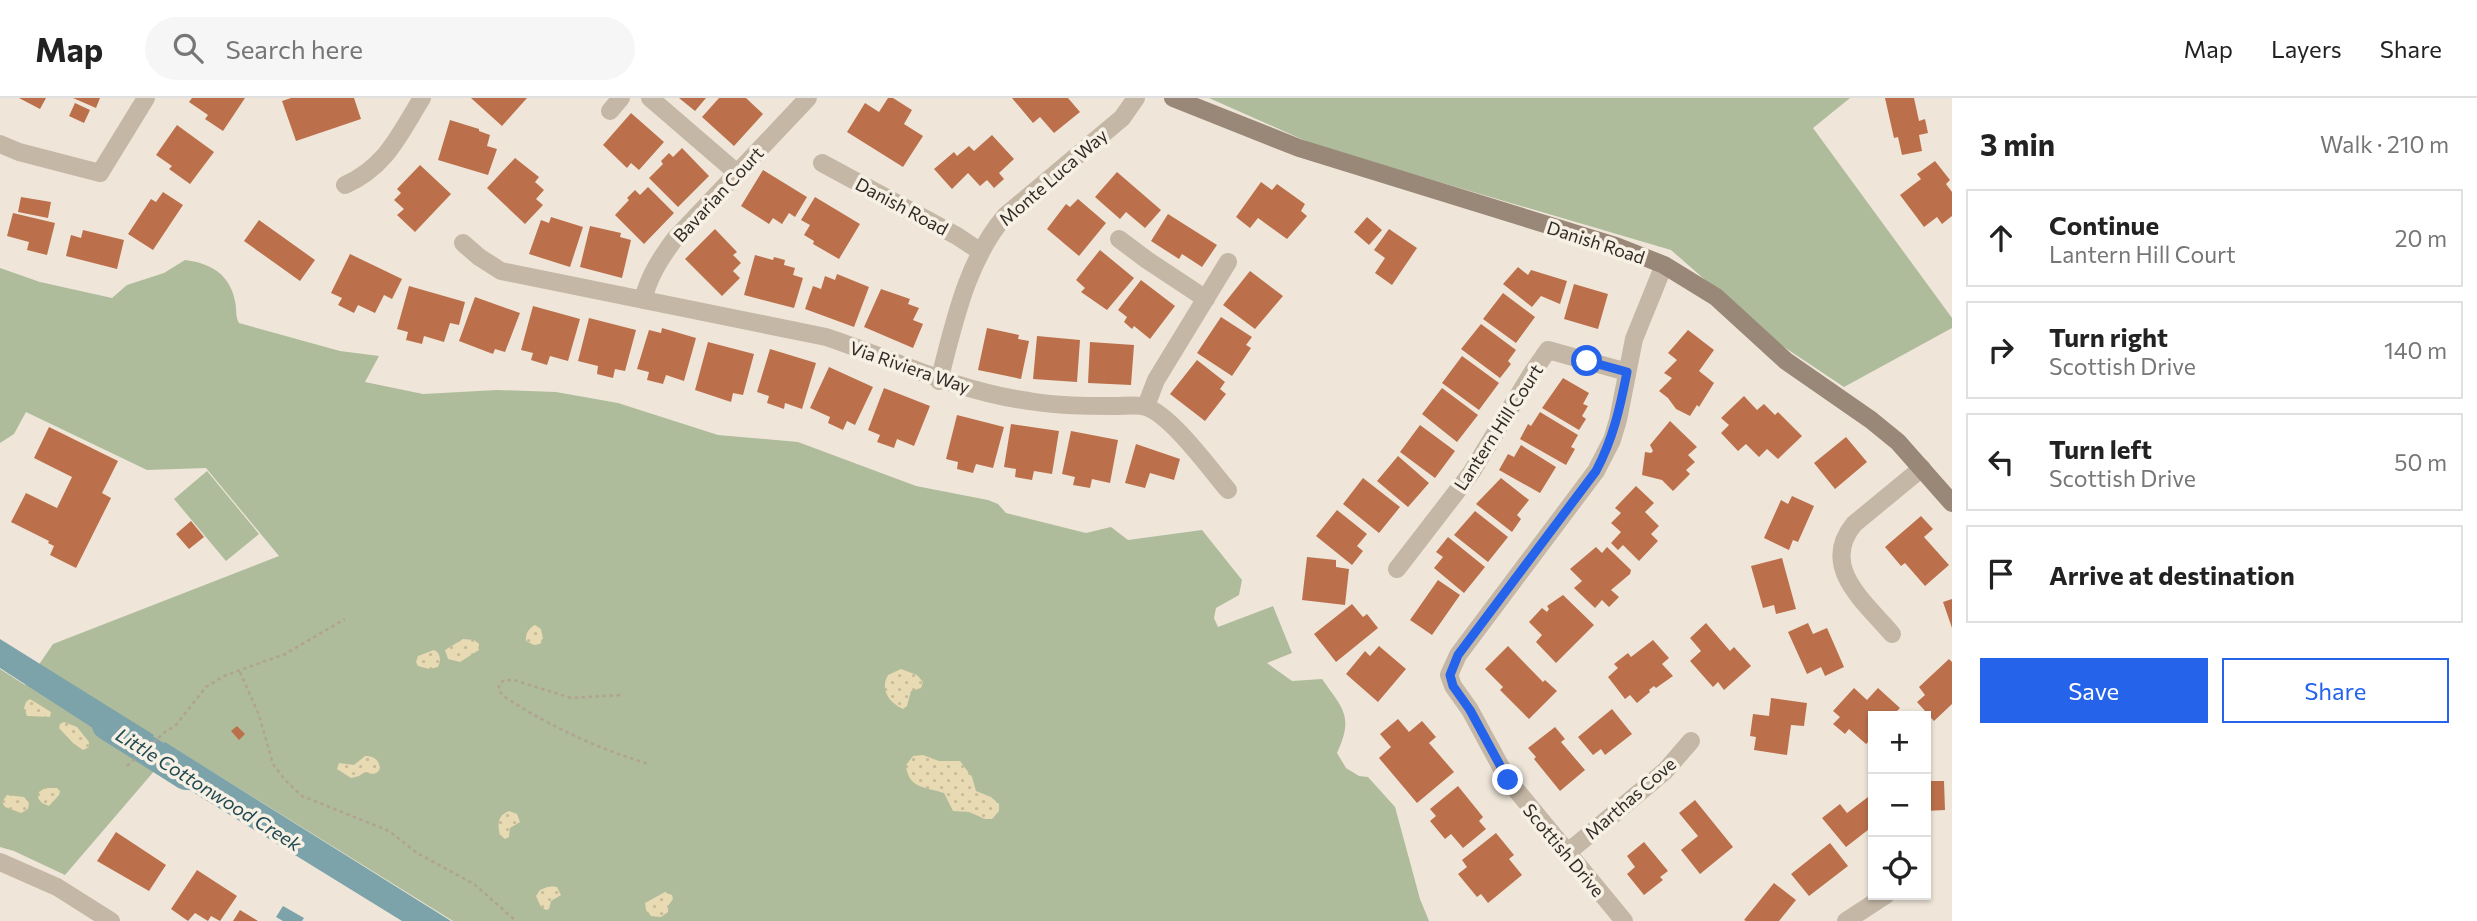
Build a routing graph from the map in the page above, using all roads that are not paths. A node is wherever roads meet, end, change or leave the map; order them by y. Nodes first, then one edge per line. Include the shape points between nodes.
1 (146, 98) edge
2 (422, 98) edge
3 (650, 98) edge
4 (808, 98) edge
5 (1136, 98) edge
6 (1173, 98) edge
7 (0, 144) edge
8 (822, 163) dead end
9 (737, 173) junction
10 (345, 186) dead end
11 (1119, 239) dead end
12 (463, 243) dead end
13 (981, 252) junction
14 (1228, 262) dead end
15 (1664, 265) junction
16 (1206, 299) junction
17 (643, 300) junction
18 (1627, 372) junction
19 (939, 380) junction
20 (1146, 406) junction
21 (1922, 468) junction
22 (1228, 490) dead end
23 (1952, 503) edge
24 (1398, 569) dead end
25 (1892, 634) dead end
26 (1691, 741) dead end
27 (1567, 853) junction
28 (0, 862) edge
29 (1878, 900) edge
30 (111, 921) edge
31 (1624, 921) edge
32 (1846, 921) edge

1 - 7 street via 100,173
2 - 10 street via 382,162
3 - 9 street
4 - 9 street, Bavarian Court
5 - 13 street, Monte Luca Way via 1122,118 1005,216
6 - 15 street, Danish Road via 1300,148
8 - 13 street, Danish Road
9 - 17 street, Bavarian Court via 674,240 647,283
11 - 16 street
12 - 17 street, Via Riviera Way via 501,271
13 - 19 street, Monte Luca Way via 958,306
14 - 16 street
15 - 18 street, Scottish Drive via 1634,339
15 - 21 street, Danish Road via 1716,297 1786,361 1898,442
16 - 20 street via 1156,380
17 - 19 street, Via Riviera Way via 826,337
18 - 24 street, Lantern Hill Court via 1548,350 1477,465
18 - 27 street, Scottish Drive via 1612,440 1596,471 1458,655 1450,675 1508,780
19 - 20 street, Via Riviera Way via 1029,401
20 - 22 street via 1174,426
21 - 23 street, Danish Road
21 - 25 street via 1854,524 1841,548 1843,573
26 - 27 street, Marthas Cove via 1665,771
27 - 31 street, Scottish Drive
28 - 30 street via 57,887
29 - 32 street

